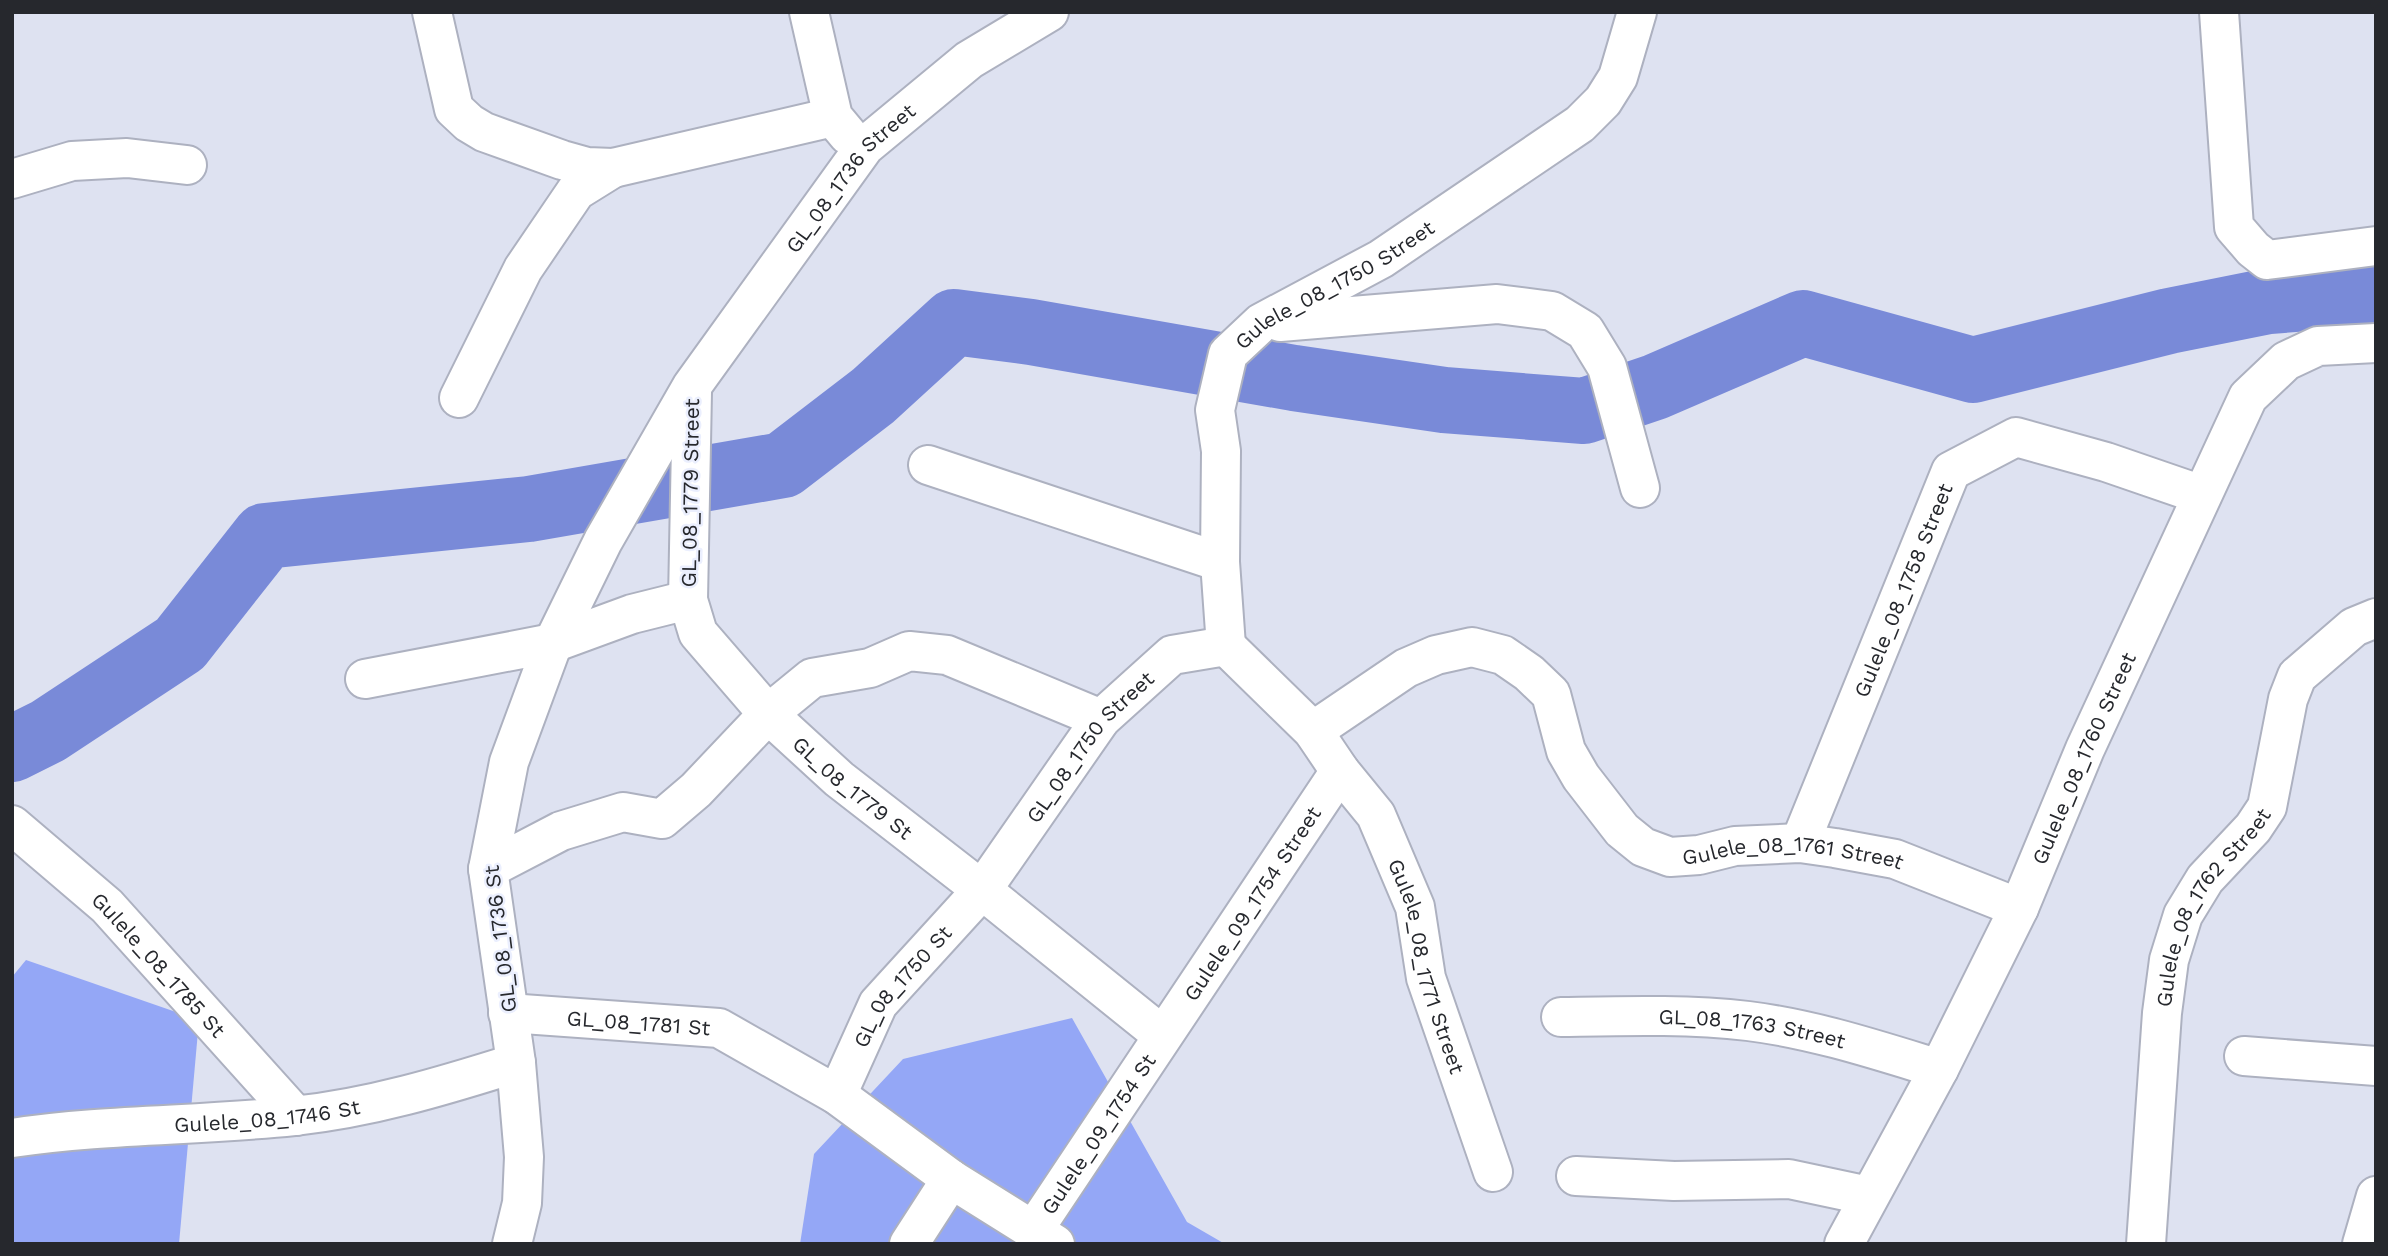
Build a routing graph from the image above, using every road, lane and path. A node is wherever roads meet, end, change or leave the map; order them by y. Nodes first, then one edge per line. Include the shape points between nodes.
1 (432, 12) edge
2 (809, 12) edge
3 (1049, 12) edge
4 (1637, 12) edge
5 (2219, 12) edge
6 (833, 117) junction
7 (865, 146) junction
8 (187, 165) dead end
9 (613, 168) junction
10 (12, 179) edge
11 (2376, 246) edge
12 (1261, 323) junction
13 (2376, 343) edge
14 (692, 386) junction
15 (459, 398) dead end
16 (928, 465) dead end
17 (1640, 488) dead end
18 (2202, 495) junction
19 (1220, 562) junction
20 (688, 600) junction
21 (2376, 618) edge
22 (553, 643) junction
23 (1226, 646) junction
24 (365, 679) dead end
25 (768, 714) junction
26 (1101, 719) junction
27 (1313, 732) junction
28 (1340, 771) junction
29 (12, 825) edge
30 (1800, 843) junction
31 (488, 869) junction
32 (982, 890) junction
33 (2019, 908) junction
34 (509, 1013) junction
35 (1561, 1017) dead end
36 (1163, 1035) junction
37 (2244, 1056) dead end
38 (516, 1063) junction
39 (2376, 1066) edge
40 (1940, 1069) junction
41 (838, 1095) junction
42 (296, 1116) junction
43 (12, 1139) edge
44 (1493, 1172) dead end
45 (1576, 1176) dead end
46 (951, 1179) junction
47 (1868, 1196) junction
48 (2376, 1196) edge
49 (1044, 1237) edge
50 (2368, 1239) edge
51 (512, 1244) edge
52 (909, 1244) edge
53 (1844, 1244) edge
54 (2146, 1244) edge

1 - 9 street via 454,109 469,123 562,160
2 - 6 street
3 - 7 street, GL_08_1736 Street via 969,60
4 - 12 street, Gulele_08_1750 Street via 1618,76 1603,101 1580,124 1381,259
5 - 11 street via 2234,228 2267,261
6 - 7 street via 844,132
6 - 9 street
7 - 14 street, GL_08_1736 Street
8 - 10 street via 127,158 72,161
9 - 15 street via 576,191 523,268
12 - 17 street via 1497,304 1552,311 1585,331 1607,366
12 - 19 street, Gulele_08_1750 Street via 1227,354 1215,410 1221,451
13 - 18 street, Gulele_08_1760 Street via 2318,346 2286,360 2248,397
14 - 20 street, GL_08_1779 Street
14 - 22 street, GL_08_1736 Street via 603,541
16 - 19 street
18 - 30 street, Gulele_08_1758 Street via 2106,461 2016,437 1951,471
18 - 33 street, Gulele_08_1760 Street via 2085,749
19 - 23 street, Gulele_08_1750 Street
20 - 22 street via 632,614
20 - 25 street, GL_08_1779 St via 698,633
21 - 54 street, Gulele_08_1762 Street via 2354,627 2297,676 2288,699 2267,807 2205,879 2183,915 2169,960 2162,1013
22 - 24 street
22 - 31 street, GL_08_1736 St via 509,762
23 - 26 street, GL_08_1750 Street via 1172,655
23 - 27 street, Gulele_08_1771 Street
25 - 26 street via 812,678 870,668 909,651 947,655
25 - 31 street via 662,819 623,812 561,831
25 - 32 street, GL_08_1779 St via 839,779
26 - 32 street, GL_08_1750 Street
27 - 28 street, Gulele_08_1771 Street
27 - 30 street, Gulele_08_1761 Street via 1406,668 1472,647 1503,655 1551,694 1566,751 1581,777 1622,830 1643,847 1670,857 1735,846
28 - 36 street, Gulele_09_1754 Street
28 - 44 street, Gulele_08_1771 Street via 1376,815 1415,907 1426,978
29 - 42 street, Gulele_08_1785 St via 107,906
30 - 33 street, Gulele_08_1761 Street via 1895,859
31 - 34 street, GL_08_1736 St
32 - 36 street, GL_08_1779 St
32 - 41 street, GL_08_1750 St via 878,1004
33 - 40 street, Gulele_08_1760 Street
34 - 38 street, GL_08_1736 St
34 - 41 street, GL_08_1781 St via 719,1028
35 - 40 street, GL_08_1763 Street via 1750,1021 1840,1040
36 - 49 street, Gulele_09_1754 St
37 - 39 street
38 - 42 street, Gulele_08_1746 St via 435,1089
38 - 51 street, GL_08_1736 St via 524,1157 522,1203
40 - 47 street, Gulele_08_1760 Street
41 - 46 street, GL_08_1781 St
42 - 43 street, Gulele_08_1746 St
45 - 47 street via 1674,1181 1788,1179
46 - 49 street, GL_08_1781 St
46 - 52 street
47 - 53 street, Gulele_08_1760 Street
48 - 50 street

